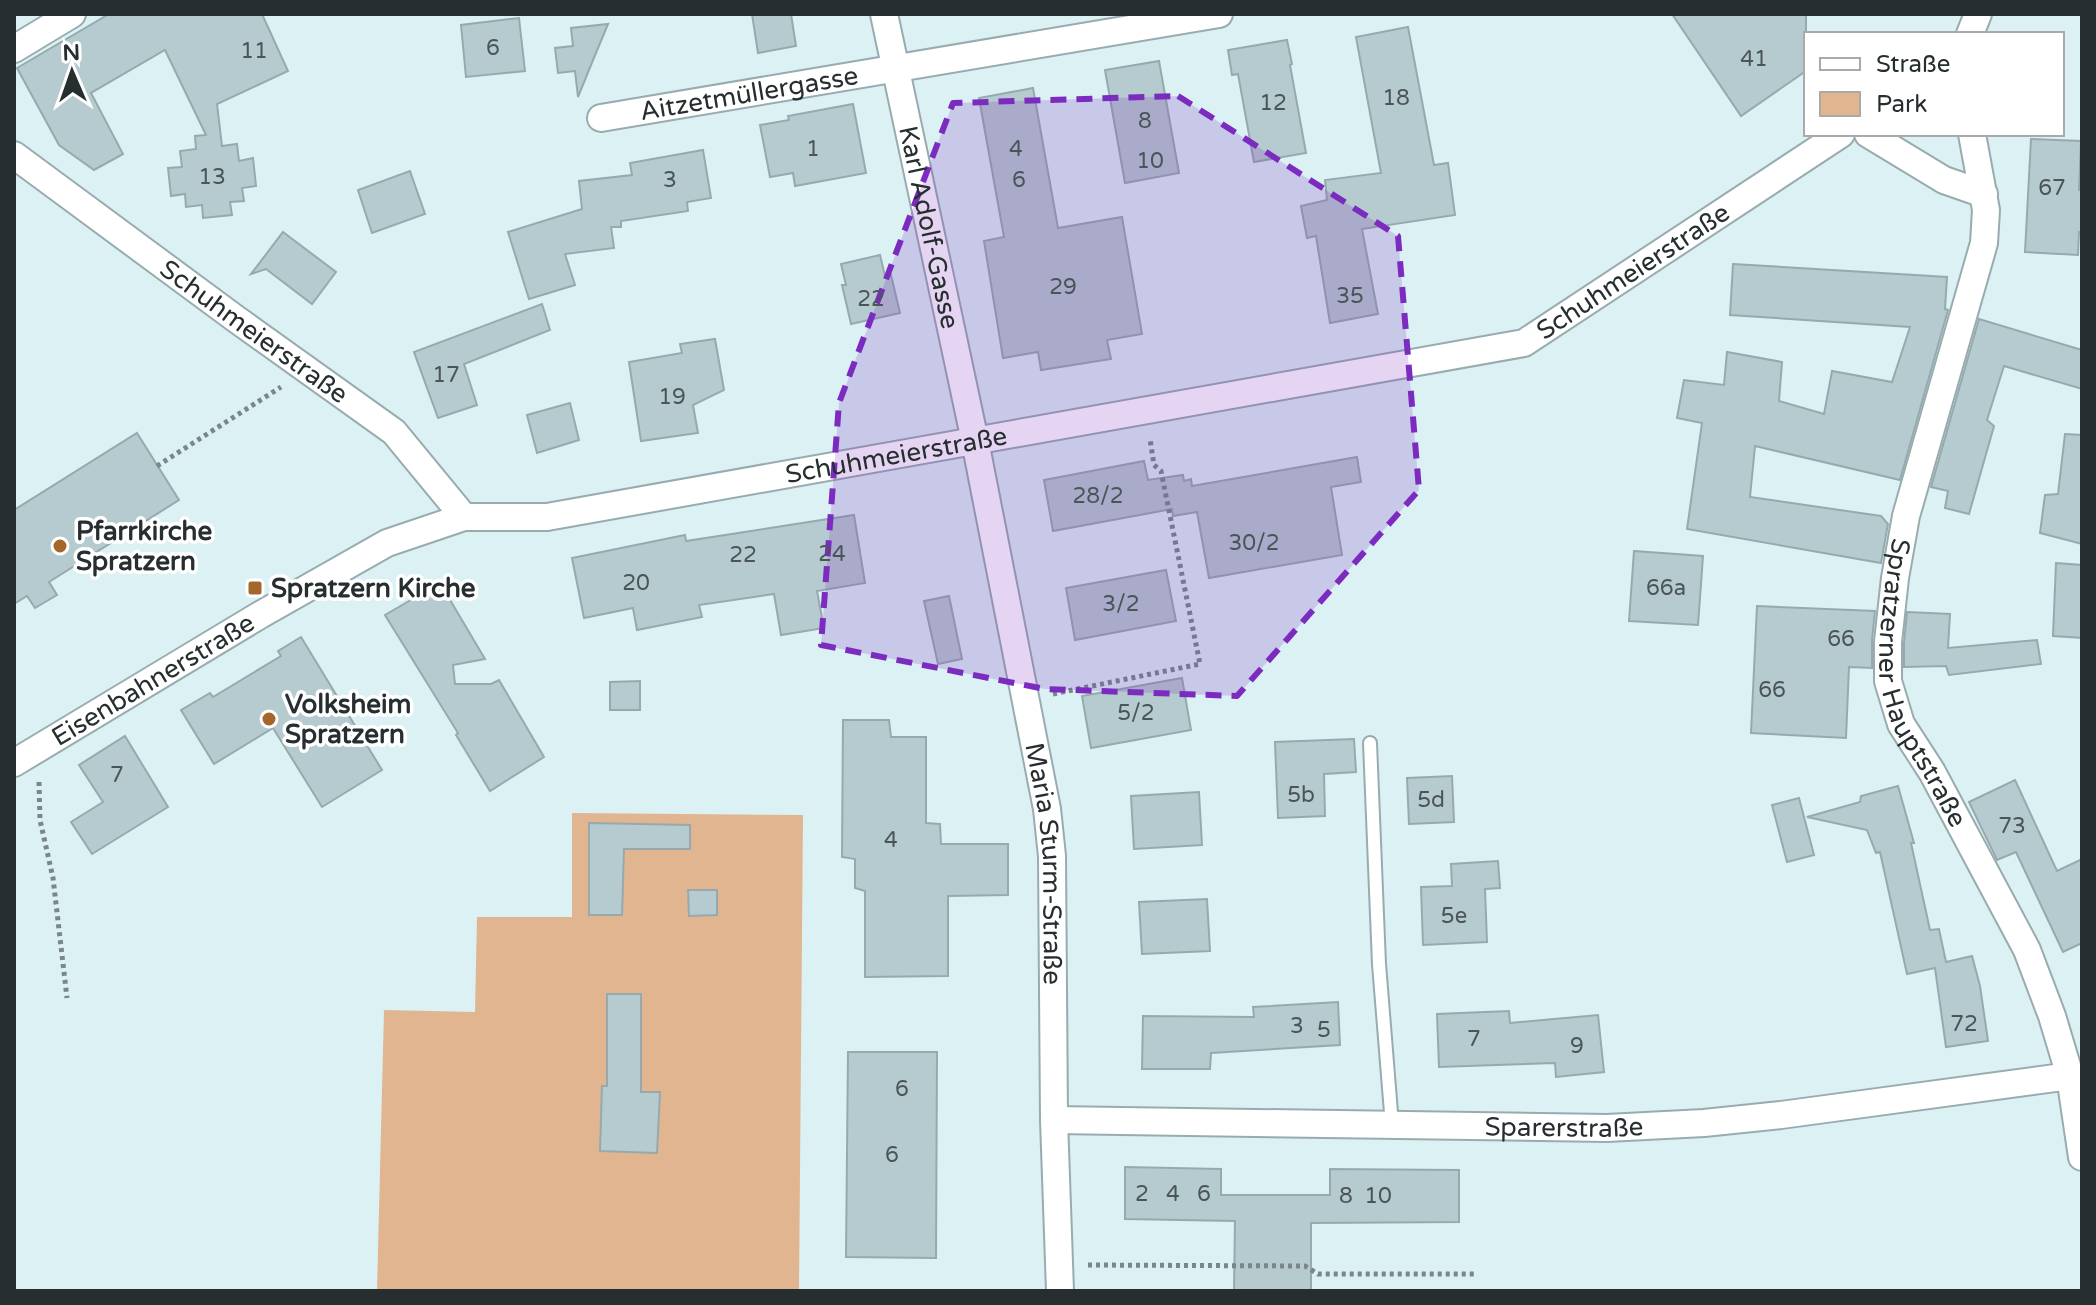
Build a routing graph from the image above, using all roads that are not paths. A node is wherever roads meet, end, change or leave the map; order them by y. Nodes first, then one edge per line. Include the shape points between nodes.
1 (72, 14) edge
2 (884, 14) edge
3 (1219, 14) edge
4 (14, 49) edge
5 (895, 70) junction
6 (601, 118) dead end
7 (1838, 136) edge
8 (1871, 136) edge
9 (1972, 136) edge
10 (14, 155) edge
11 (1984, 194) junction
12 (975, 441) junction
13 (464, 517) junction
14 (1370, 743) dead end
15 (14, 763) edge
16 (2070, 1076) junction
17 (1054, 1120) junction
18 (1392, 1125) junction
19 (2082, 1157) edge
20 (1059, 1278) edge

1 - 4 street
2 - 5 street, Karl Adolf-Gasse
3 - 5 street, Aitzetmüllergasse
5 - 6 street, Aitzetmüllergasse
5 - 12 street, Karl Adolf-Gasse
7 - 12 street, Schuhmeierstraße via 1524,343
8 - 11 street via 1944,180
9 - 11 street, Spratzerner Hauptstraße
10 - 13 street, Schuhmeierstraße via 394,432
11 - 16 street, Spratzerner Hauptstraße via 1984,243 1906,516 1892,603 1888,681 1901,724 2027,950
12 - 13 street, Schuhmeierstraße via 547,517
12 - 17 street, Maria Sturm-Straße via 1047,809
13 - 15 street, Eisenbahnerstraße via 387,543
14 - 18 lane
16 - 18 street, Sparerstraße via 1704,1123 1607,1128
16 - 19 street, Spratzerner Hauptstraße
17 - 18 street, Sparerstraße
17 - 20 street, Maria Sturm-Straße

